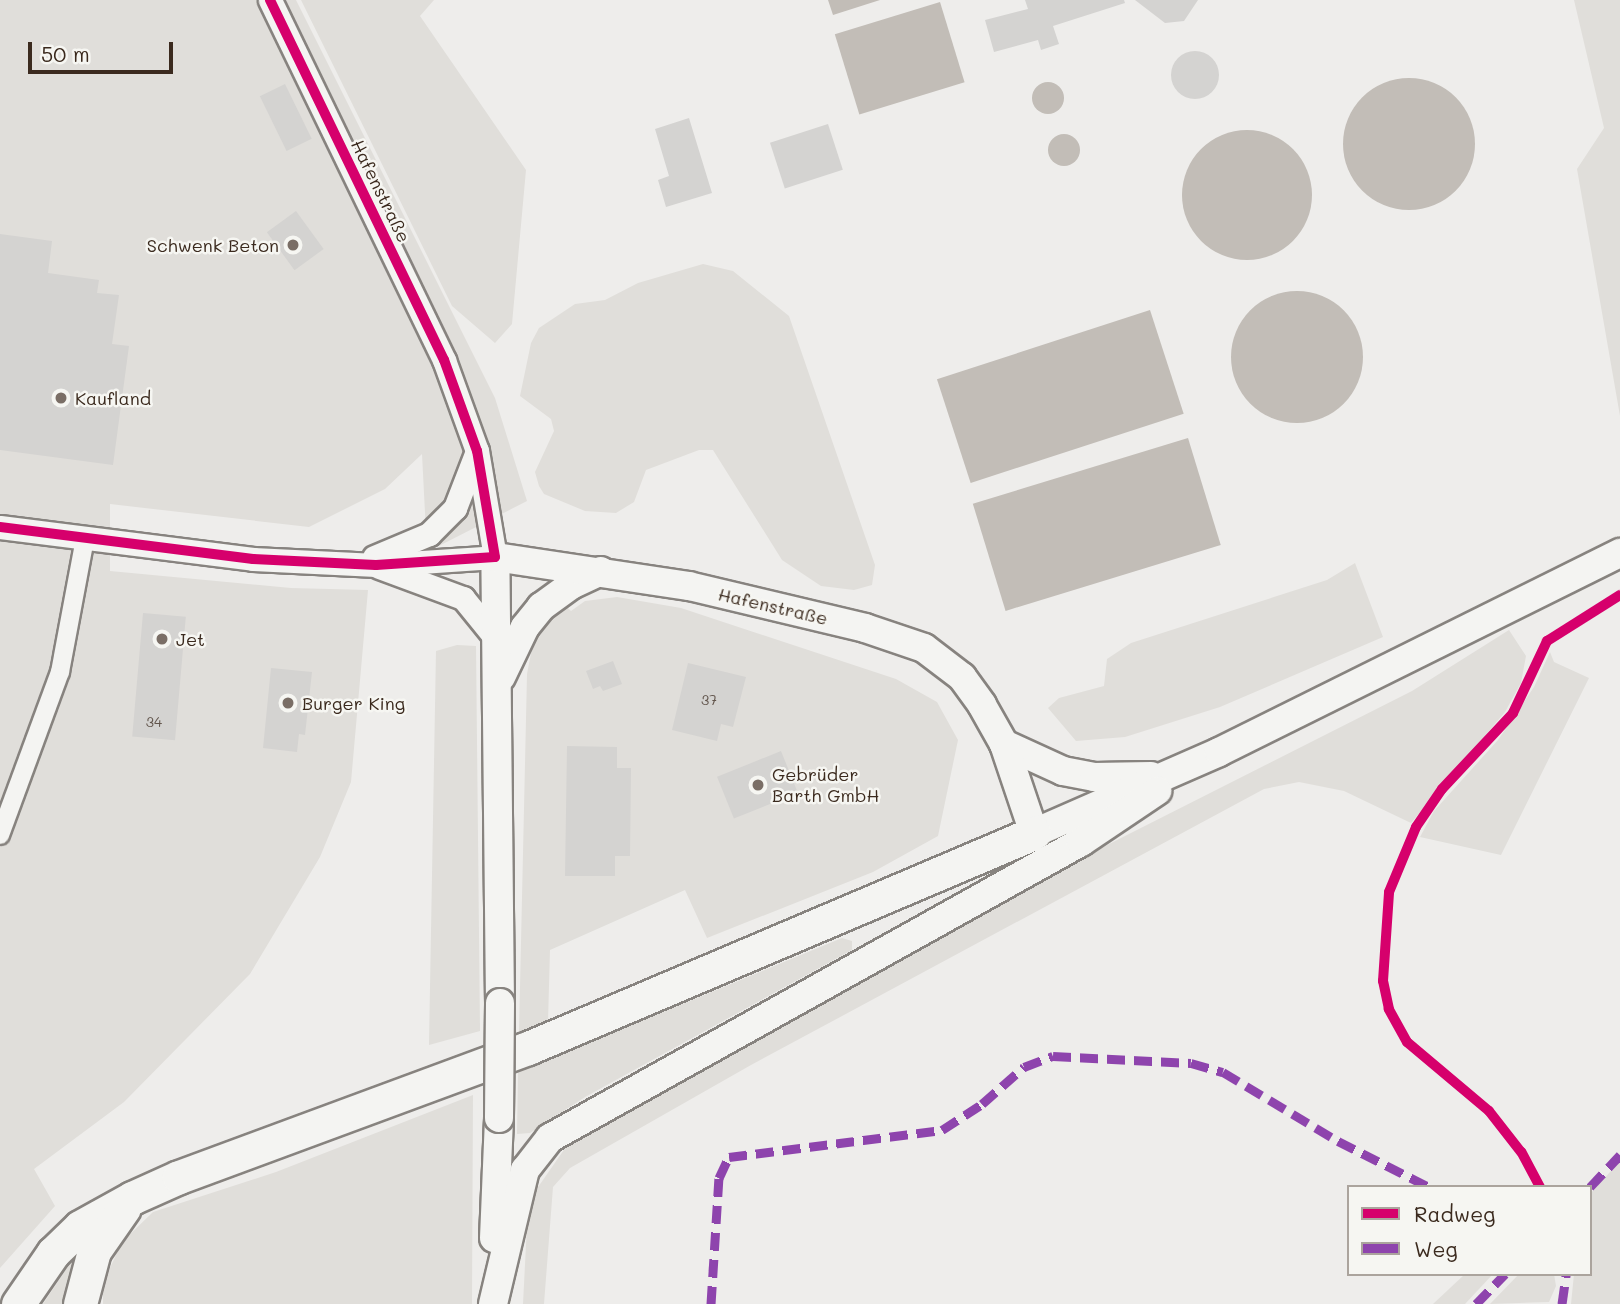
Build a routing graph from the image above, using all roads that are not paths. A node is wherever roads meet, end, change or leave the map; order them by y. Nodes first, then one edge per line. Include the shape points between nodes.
1 (270, 0) edge
2 (477, 451) junction
3 (0, 527) edge
4 (85, 538) junction
5 (1620, 553) edge
6 (495, 557) junction
7 (351, 565) junction
8 (376, 565) junction
9 (601, 571) junction
10 (498, 641) junction
11 (498, 684) junction
12 (1003, 744) junction
13 (1192, 765) junction
14 (1164, 776) junction
15 (1034, 833) junction
16 (0, 835) edge
17 (132, 1198) junction
18 (18, 1304) edge
19 (80, 1304) edge
20 (492, 1304) edge

1 - 2 street, Hafenstraße via 459,398
2 - 6 street, Hafenstraße
2 - 7 street via 454,508 429,534
3 - 4 street
4 - 7 street via 253,559
4 - 16 street via 60,673
5 - 13 main road
6 - 8 street
6 - 9 main road, Hafenstraße
6 - 10 main road
7 - 8 street
8 - 10 street via 463,598
9 - 11 main road via 541,607 525,627
9 - 12 main road, Hafenstraße via 701,589 905,640 941,657 982,705
10 - 11 main road
11 - 20 main road, bridge via 499,1118
12 - 14 main road via 1063,771
12 - 15 main road, Hafenstraße
13 - 14 main road
13 - 20 main road via 1081,842 550,1138 525,1170
14 - 15 main road
15 - 17 highway via 528,1048
17 - 18 highway via 80,1227 53,1253
17 - 19 highway via 94,1251

